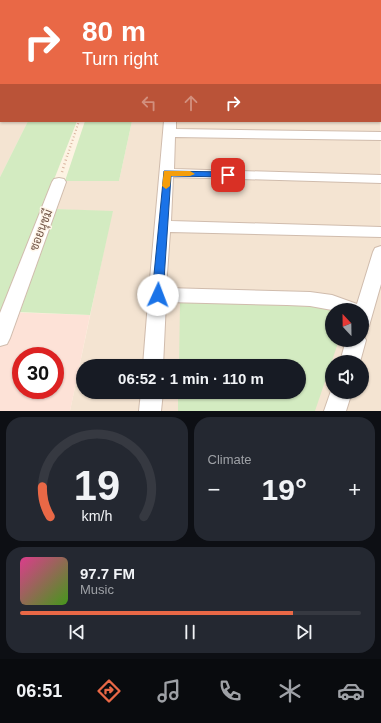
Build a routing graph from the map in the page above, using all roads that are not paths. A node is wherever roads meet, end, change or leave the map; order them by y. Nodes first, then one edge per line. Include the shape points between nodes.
1 (169, 127) edge
2 (381, 136) edge
3 (167, 173) junction
4 (381, 179) edge
5 (59, 182) road end
6 (162, 226) junction
7 (381, 232) edge
8 (381, 252) edge
9 (158, 295) junction
10 (332, 303) edge
11 (364, 303) edge
12 (0, 338) edge
13 (153, 359) edge
14 (151, 399) edge
15 (339, 399) edge
16 (150, 411) edge
17 (335, 411) edge

1 - 2 street
1 - 3 street
3 - 4 street
3 - 6 street
5 - 12 street, ซอยนุชมี
6 - 7 street
6 - 9 street
8 - 11 street
9 - 10 street via 307,298
9 - 13 street
14 - 16 street
15 - 17 street

